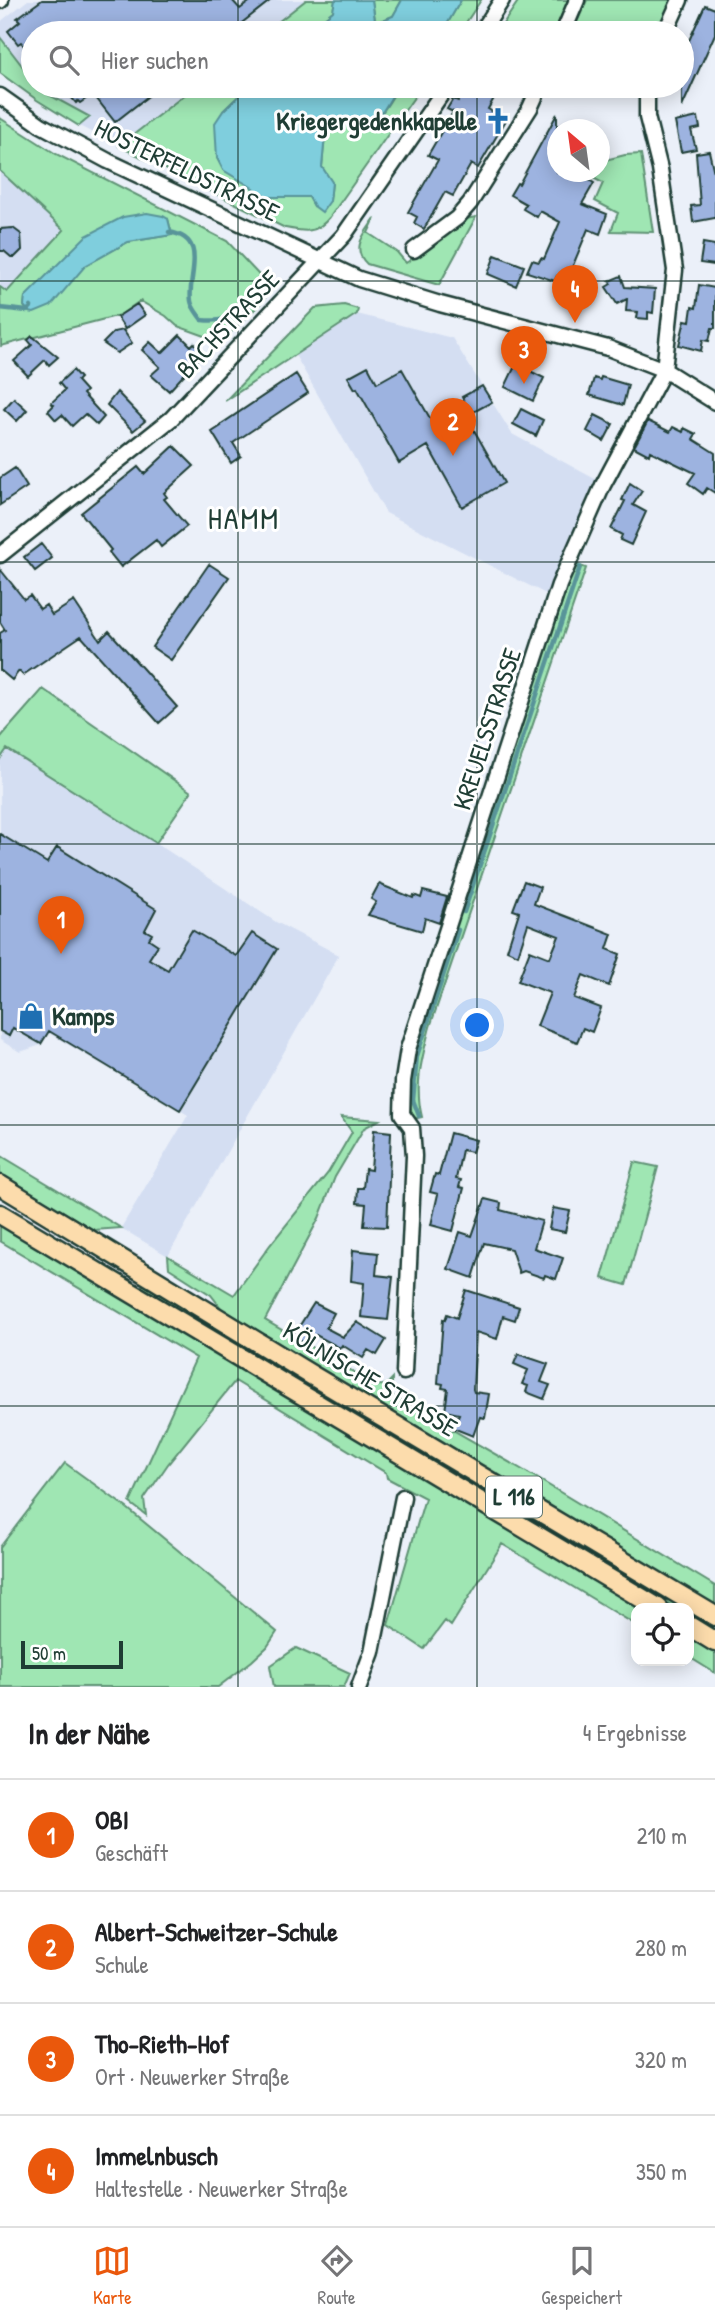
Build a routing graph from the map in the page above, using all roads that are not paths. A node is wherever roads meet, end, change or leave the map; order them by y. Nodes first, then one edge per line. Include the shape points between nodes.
1 (502, 0) edge
2 (577, 0) edge
3 (680, 0) edge
4 (489, 21) edge
5 (568, 21) edge
6 (670, 21) edge
7 (0, 96) edge
8 (439, 98) edge
9 (535, 98) edge
10 (647, 98) edge
11 (414, 250) dead end
12 (319, 262) junction
13 (664, 370) junction
14 (715, 402) edge
15 (0, 555) edge
16 (0, 1185) edge
17 (0, 1214) edge
18 (404, 1372) dead end
19 (402, 1497) dead end
20 (651, 1603) edge
21 (715, 1616) edge
22 (694, 1629) edge
23 (715, 1642) edge
24 (359, 1687) edge

1 - 4 street
2 - 5 street
3 - 6 street
7 - 12 street, HOSTERFELDSTRASSE via 41,125 108,161
8 - 12 street, BACHSTRASSE via 344,234
9 - 11 street via 470,202 457,218
10 - 13 street, KREUELSSTRASSE via 675,271
12 - 13 street, HOSTERFELDSTRASSE via 359,279 608,348
12 - 15 street, BACHSTRASSE via 171,419
13 - 14 street, HOSTERFELDSTRASSE
13 - 18 street, KREUELSSTRASSE via 603,485 559,585 408,1049 402,1114 411,1128 414,1156
16 - 21 main road, KÖLNISCHE STRASSE / L 116
17 - 20 main road, KÖLNISCHE STRASSE / L 116
19 - 24 street via 372,1652
22 - 23 main road

